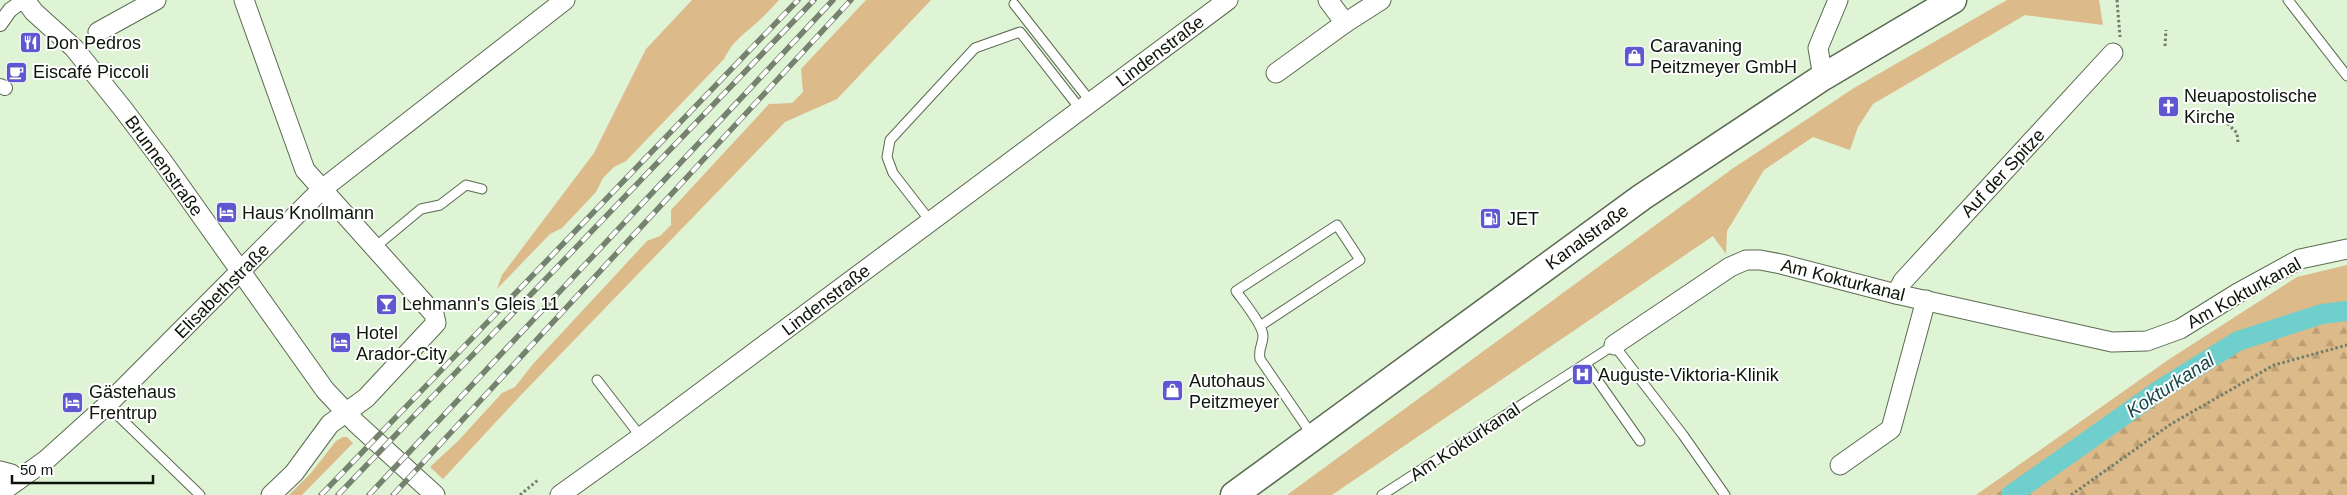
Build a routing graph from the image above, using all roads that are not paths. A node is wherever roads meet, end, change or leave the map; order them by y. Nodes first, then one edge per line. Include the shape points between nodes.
1 (25, 0) edge
2 (156, 0) edge
3 (244, 0) edge
4 (565, 0) edge
5 (1328, 0) edge
6 (1381, 0) edge
7 (1838, 0) edge
8 (1953, 0) edge
9 (2288, 0) edge
10 (1224, 1) edge
11 (1014, 4) dead end
12 (1345, 23) junction
13 (0, 24) edge
14 (98, 32) dead end
15 (2113, 53) road end
16 (1276, 73) dead end
17 (2347, 76) edge
18 (1823, 77) junction
19 (1086, 106) junction
20 (482, 189) dead end
21 (321, 190) junction
22 (931, 222) junction
23 (374, 248) junction
24 (2347, 249) edge
25 (240, 272) junction
26 (1896, 294) junction
27 (1926, 300) junction
28 (1260, 326) junction
29 (1614, 345) junction
30 (1586, 364) junction
31 (597, 380) dead end
32 (107, 405) junction
33 (346, 413) junction
34 (642, 437) junction
35 (1313, 437) junction
36 (1640, 441) dead end
37 (1840, 465) dead end
38 (0, 471) edge
39 (18, 480) junction
40 (0, 493) edge
41 (200, 495) edge
42 (271, 495) edge
43 (435, 495) edge
44 (560, 495) edge
45 (1234, 495) edge
46 (1382, 495) edge
47 (1725, 495) edge

1 - 13 street via 10,10
1 - 25 street, Brunnenstraße via 74,48 123,109
2 - 14 street
3 - 21 street via 305,170
4 - 21 street, Elisabethstraße
5 - 12 street
6 - 12 street
7 - 18 street via 1818,48
8 - 18 main road, Kanalstraße
9 - 17 lane
10 - 19 street, Lindenstraße
11 - 19 lane
12 - 16 street
15 - 26 street, Auf der Spitze via 1903,281
18 - 35 main road, Kanalstraße via 1642,197
19 - 22 street, Lindenstraße
19 - 22 lane via 1020,32 975,48 890,140 887,157 893,173
20 - 23 lane via 466,185 440,204 421,210
21 - 23 street
21 - 25 street, Elisabethstraße
22 - 34 street, Lindenstraße
23 - 33 street via 434,314 436,323 366,398
24 - 27 street, Am Kokturkanal via 2300,259 2180,329 2147,341 2112,342
25 - 32 street, Elisabethstraße
25 - 33 street, Brunnenstraße via 325,390
26 - 27 street, Am Kokturkanal
26 - 29 street, Am Kokturkanal via 1781,264 1746,260 1730,267
27 - 37 street via 1891,429
28 - 28 lane via 1236,291 1337,225 1360,260
28 - 35 lane via 1263,336 1260,359
29 - 30 lane, Am Kokturkanal
29 - 47 lane
30 - 36 lane
30 - 46 lane, Am Kokturkanal
31 - 34 lane
32 - 39 street, Elisabethstraße via 67,442
32 - 41 lane
33 - 42 street via 323,432 294,473
33 - 43 street, Brunnenstraße
34 - 44 street, Lindenstraße
35 - 45 main road, Kanalstraße
38 - 39 street
39 - 40 street, Elisabethstraße

